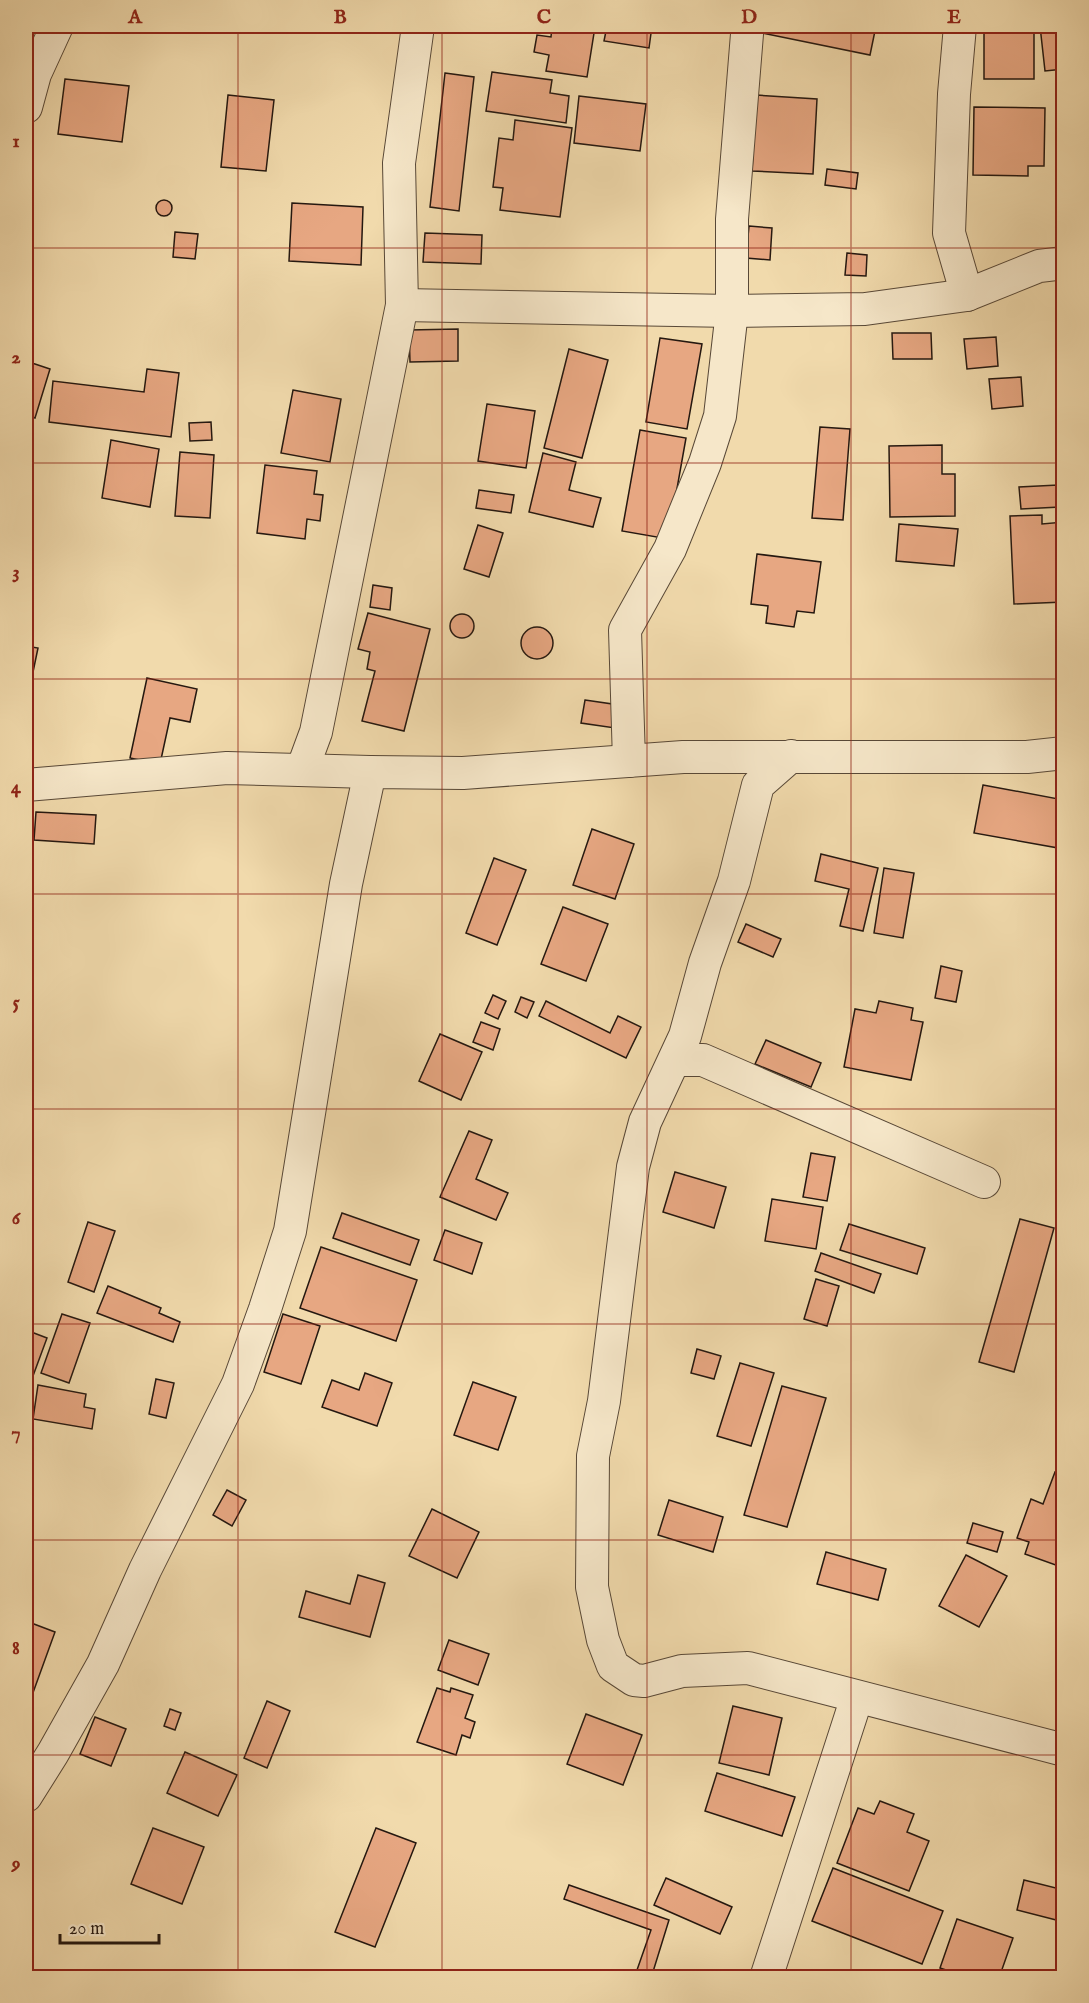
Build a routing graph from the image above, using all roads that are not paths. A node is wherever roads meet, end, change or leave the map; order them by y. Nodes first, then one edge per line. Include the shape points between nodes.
1 (57, 26) edge
2 (418, 26) edge
3 (960, 26) edge
4 (747, 34) dead end
5 (26, 107) edge
6 (1064, 263) edge
7 (967, 295) junction
8 (402, 305) junction
9 (732, 311) junction
10 (1064, 753) edge
11 (743, 756) junction
12 (791, 756) junction
13 (629, 761) junction
14 (302, 770) junction
15 (370, 772) junction
16 (26, 785) edge
17 (758, 785) junction
18 (688, 1052) junction
19 (984, 1182) dead end
20 (857, 1696) junction
21 (1064, 1750) edge
22 (26, 1796) edge
23 (766, 1977) edge

1 - 5 street via 35,74
2 - 8 street via 412,47 399,163
3 - 7 street via 949,233
4 - 9 street via 732,219
6 - 7 street via 1039,266
7 - 9 street via 865,309
8 - 9 street
8 - 14 street via 316,732
9 - 13 street via 720,416 705,463 670,549 625,630
10 - 12 street via 1027,757
11 - 12 street
11 - 13 street
11 - 17 street
12 - 17 street
13 - 15 street via 463,773
14 - 15 street
14 - 16 street via 227,768
15 - 22 street via 346,884 290,1231 266,1309 238,1384 103,1664
17 - 18 street via 734,881 705,963
18 - 19 street
18 - 20 street via 645,1122 633,1167 604,1401 593,1456 592,1587 603,1640 613,1666 634,1680 691,1670 747,1668
20 - 21 street
20 - 23 street

